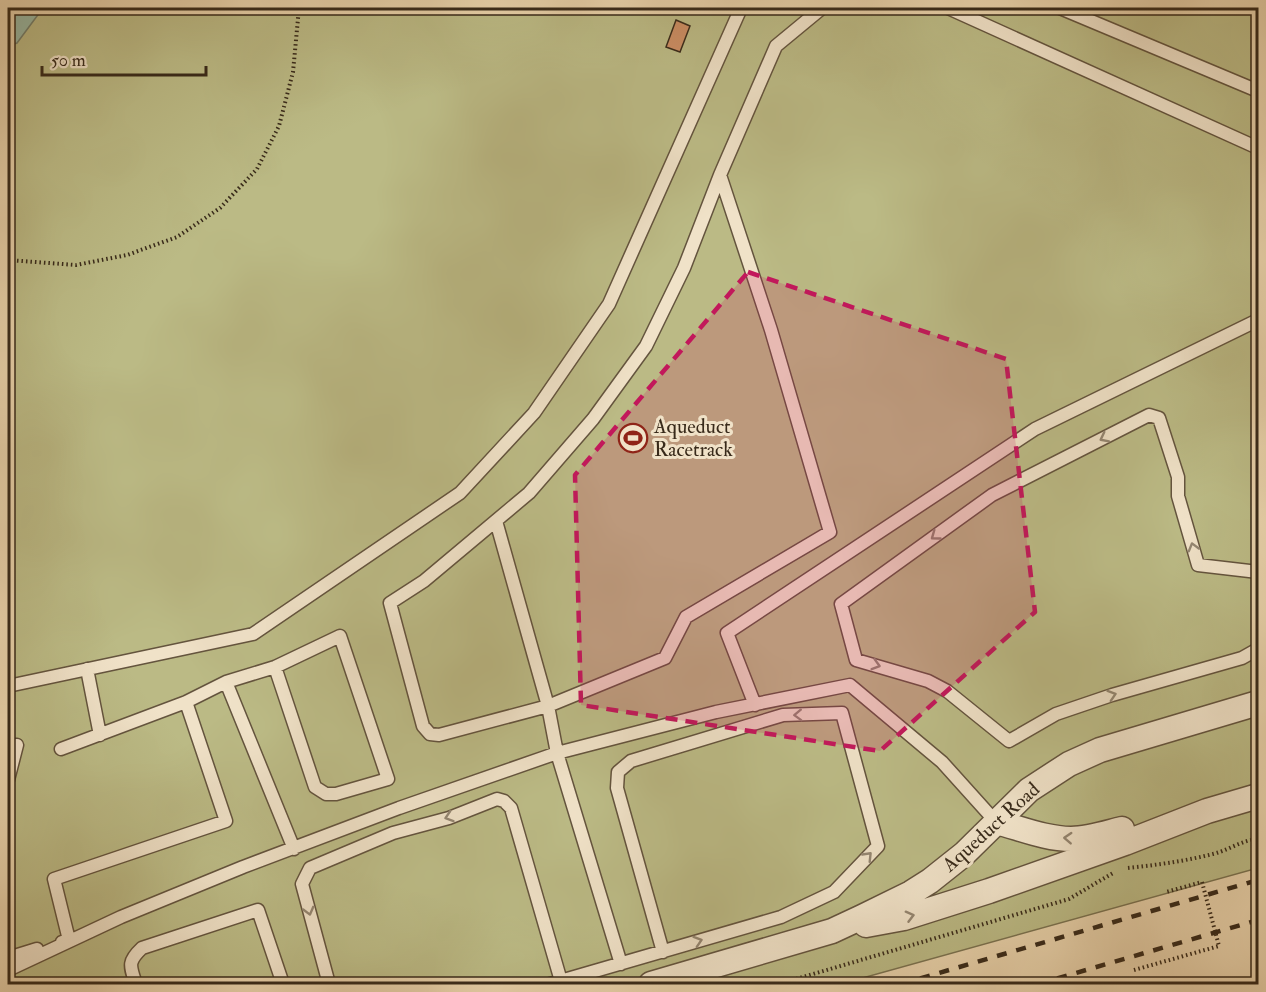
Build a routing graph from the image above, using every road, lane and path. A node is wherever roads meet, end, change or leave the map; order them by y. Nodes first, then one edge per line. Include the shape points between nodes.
1 (299, 8) edge
2 (741, 8) edge
3 (822, 8) edge
4 (948, 8) edge
5 (1060, 8) edge
6 (1258, 91) edge
7 (1258, 148) edge
8 (720, 175) junction
9 (8, 260) edge
10 (1258, 320) edge
11 (496, 521) junction
12 (1258, 572) edge
13 (1258, 649) edge
14 (275, 667) junction
15 (87, 669) junction
16 (226, 682) junction
17 (8, 686) edge
18 (186, 702) junction
19 (1258, 703) edge
20 (754, 705) junction
21 (548, 706) junction
22 (99, 735) junction
23 (8, 746) edge
24 (61, 749) dead end
25 (557, 753) junction
26 (8, 780) edge
27 (1258, 796) edge
28 (1207, 810) junction
29 (996, 822) junction
30 (1258, 839) edge
31 (294, 849) junction
32 (1166, 892) dead end
33 (832, 931) junction
34 (69, 940) junction
35 (663, 952) junction
36 (8, 958) edge
37 (621, 964) junction
38 (8, 970) edge
39 (1134, 970) dead end
40 (556, 983) edge
41 (136, 984) edge
42 (283, 984) edge
43 (329, 984) edge
44 (651, 984) edge
45 (779, 984) edge

1 - 9 path via 293,72 279,126 257,169 220,208 177,237 127,255 76,265
2 - 15 lane via 609,304 534,413 460,494 253,634
3 - 8 lane via 776,46
4 - 7 lane
5 - 6 lane
8 - 11 lane via 684,268 646,346 548,473
8 - 21 lane via 830,531 686,617 665,658
10 - 20 lane via 1035,429 727,633
11 - 21 lane
11 - 21 lane via 424,581 390,603 423,726 430,735 439,735
12 -> 13 lane via 1198,565 1178,496 1178,477 1159,418 1149,415 992,495 841,604 856,660 928,681 947,691 1009,741 1056,714 1112,694 1242,658
14 - 14 lane via 340,636 388,779 336,794 326,794 315,787
14 - 16 lane
15 - 17 lane
15 - 22 lane
16 - 18 lane
16 - 31 lane
18 - 22 lane
18 - 34 lane via 226,821 54,879
19 - 29 street, Aqueduct Road via 1084,756 1029,790
20 - 25 lane
20 - 29 lane via 850,685 942,762
21 - 25 lane
22 - 24 lane
23 - 26 lane via 16,745
25 - 31 lane
25 - 37 lane
27 - 28 street, Aqueduct Road
28 -> 29 street via 1071,839
33 -> 28 street, Aqueduct Road via 904,918 951,903 1125,843
29 - 33 street, Aqueduct Road via 930,881
30 - 45 path via 1161,865 1119,869 1070,899
31 - 34 lane
32 - 39 path via 1202,882 1219,946
33 - 44 street, Aqueduct Road
34 - 36 lane
34 - 38 lane
35 -> 35 lane via 781,917 834,892 878,846 842,713 783,716 631,761 618,772 617,788
35 - 37 lane
37 - 40 lane
40 -> 43 lane via 511,808 497,799 449,818 393,833 310,868 302,884
41 - 42 lane via 130,965 142,948 258,910

